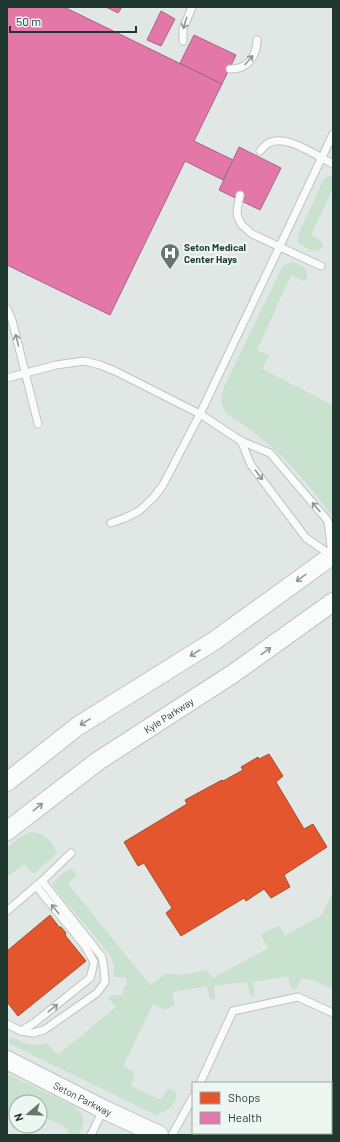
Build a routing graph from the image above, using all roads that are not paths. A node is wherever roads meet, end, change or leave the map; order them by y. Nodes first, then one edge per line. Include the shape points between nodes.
1 (192, 7) edge
2 (257, 40) dead end
3 (183, 41) dead end
4 (230, 69) dead end
5 (333, 134) edge
6 (260, 151) dead end
7 (322, 158) junction
8 (333, 164) edge
9 (240, 195) dead end
10 (280, 247) junction
11 (320, 266) dead end
12 (7, 308) edge
13 (25, 373) junction
14 (7, 378) edge
15 (200, 414) junction
16 (38, 424) dead end
17 (241, 441) junction
18 (112, 523) dead end
19 (333, 556) edge
20 (333, 602) edge
21 (7, 782) edge
22 (7, 831) edge
23 (71, 853) dead end
24 (39, 884) junction
25 (7, 911) edge
26 (333, 1013) edge
27 (7, 1024) edge
28 (21, 1031) junction
29 (7, 1060) edge
30 (200, 1082) edge
31 (192, 1099) edge
32 (103, 1109) junction
33 (91, 1135) edge
34 (159, 1135) edge
35 (172, 1135) edge

1 -> 3 lane via 184,29
4 -> 2 lane via 242,67 251,61 257,48
5 - 7 lane
6 - 7 lane via 267,144 285,141
7 - 8 lane
7 - 10 lane
9 - 10 lane via 237,210 242,225 252,234
10 - 11 lane
10 - 15 lane
13 -> 12 lane
13 - 14 lane
13 - 15 lane via 84,361 115,371
13 - 16 lane
15 - 17 lane
15 - 18 lane via 154,498 138,511
17 -> 19 lane via 251,465 306,538
19 -> 17 lane via 328,521 270,453
19 -> 21 street via 214,641 78,726
22 -> 20 street, Kyle Parkway via 98,761 234,673
23 - 24 lane
24 - 25 lane
28 -> 24 lane via 90,978 94,962
24 - 28 lane via 102,958 105,982 97,993 44,1030 33,1033
26 - 30 lane via 298,997 233,1011
27 - 28 lane
29 - 32 street, Seton Parkway
31 - 35 lane
32 - 33 lane
32 - 34 street, Seton Parkway

